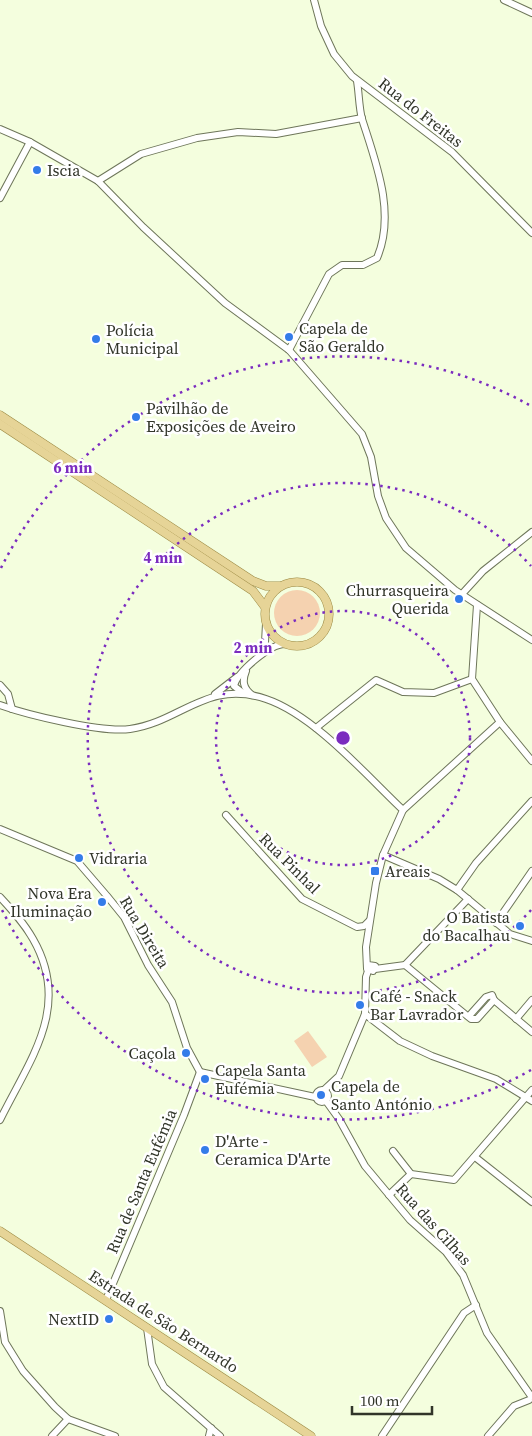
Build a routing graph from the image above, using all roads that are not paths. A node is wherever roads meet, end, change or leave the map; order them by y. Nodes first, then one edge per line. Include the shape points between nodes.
1 (314, 0) edge
2 (504, 0) edge
3 (532, 13) edge
4 (357, 81) junction
5 (362, 118) junction
6 (0, 129) edge
7 (30, 142) junction
8 (98, 181) junction
9 (0, 198) edge
10 (532, 233) edge
11 (289, 350) junction
12 (0, 415) edge
13 (0, 424) edge
14 (532, 532) edge
15 (280, 586) junction
16 (462, 594) junction
17 (477, 605) junction
18 (265, 607) junction
19 (266, 624) junction
20 (532, 640) edge
21 (285, 644) junction
22 (262, 654) junction
23 (244, 672) junction
24 (472, 679) junction
25 (0, 685) edge
26 (252, 695) junction
27 (212, 696) junction
28 (0, 705) edge
29 (12, 709) junction
30 (500, 722) junction
31 (316, 728) junction
32 (532, 761) edge
33 (532, 801) edge
34 (403, 810) junction
35 (226, 815) dead end
36 (0, 829) edge
37 (383, 855) junction
38 (532, 871) edge
39 (457, 890) junction
40 (0, 897) edge
41 (468, 899) junction
42 (369, 921) junction
43 (496, 923) junction
44 (532, 941) edge
45 (405, 965) junction
46 (370, 968) junction
47 (532, 1000) edge
48 (364, 1014) junction
49 (516, 1019) junction
50 (532, 1032) edge
51 (200, 1072) junction
52 (324, 1090) junction
53 (532, 1090) edge
54 (315, 1097) junction
55 (529, 1099) edge
56 (326, 1101) junction
57 (0, 1120) edge
58 (393, 1151) dead end
59 (475, 1156) junction
60 (411, 1174) junction
61 (389, 1195) junction
62 (532, 1202) edge
63 (0, 1232) edge
64 (106, 1300) junction
65 (476, 1305) junction
66 (0, 1311) edge
67 (147, 1328) junction
68 (530, 1397) edge
69 (532, 1408) edge
70 (68, 1419) junction
71 (211, 1428) junction
72 (52, 1436) edge
73 (115, 1436) edge
74 (209, 1436) edge
75 (220, 1436) edge
76 (311, 1436) edge
77 (382, 1436) edge
78 (488, 1436) edge

1 - 4 street, Rua do Freitas via 334,54
2 - 3 street
4 - 5 street
4 - 10 street, Rua do Freitas via 452,152
5 - 8 street via 276,134 238,132 198,138 141,154
5 - 11 street via 384,199 383,245 377,258 363,265 342,265 329,274
6 - 7 street
7 - 8 street
7 - 9 street
8 - 11 street via 143,228 225,303
11 - 16 street via 362,434 371,457 378,496 394,532 426,566
12 - 15 main road via 253,581 266,586
13 - 18 main road via 253,591
14 - 16 street via 483,571
15 - 18 main road via 268,598
15 - 21 main road via 297,582 313,586 326,599 329,608 326,628 321,636 304,645
16 - 17 street
17 - 20 street
17 - 24 street
18 - 19 main road
19 - 21 main road via 276,639
19 - 22 street
21 - 22 street via 272,646
22 - 23 street
23 - 26 street via 243,682
23 - 27 street
24 - 30 street
24 - 31 street via 434,693 403,692 376,680
25 - 29 street via 8,694
26 - 27 street
26 - 31 street via 282,706
27 - 29 street via 130,729 104,728
28 - 29 street
30 - 32 street
30 - 34 street
31 - 34 street
33 - 39 street via 476,863
34 - 37 street
35 - 42 street, Rua Pinhal via 302,899 356,927
36 - 51 street, Rua Direita via 77,861 107,896 124,917 148,965 172,1002 187,1048
37 - 39 street
37 - 42 street
38 - 43 street
39 - 41 street
40 - 57 street via 33,939 50,992 50,1005 39,1042
41 - 43 street
41 - 45 street
42 - 46 street via 366,946
43 - 44 street via 510,934
45 - 46 street
45 - 49 street via 471,1019 477,1018 494,1000
46 - 48 street via 366,978
47 - 49 street
48 - 52 street via 339,1076
48 - 55 street via 400,1041 496,1079
49 - 50 street
51 - 54 street
51 - 64 street, Rua de Santa Eufémia
52 - 54 street via 318,1091
52 - 56 street
53 - 55 street
54 - 56 street via 320,1102
55 - 59 street
56 - 61 street, Rua das Cilhas via 365,1166
58 - 60 street
59 - 60 street via 454,1180
59 - 62 street
60 - 61 street
61 - 65 street, Rua das Cilhas via 410,1220 446,1252 463,1275
63 - 64 main road, Estrada de São Bernardo
64 - 67 main road, Estrada de São Bernardo
65 - 68 street, Rua das Cilhas via 487,1333
65 - 77 street via 464,1313
66 - 70 street via 5,1342 23,1371
67 - 71 street via 152,1364 164,1387
67 - 76 main road, Estrada de São Bernardo
68 - 69 street, Rua das Cilhas
68 - 78 street via 514,1406
70 - 72 street
70 - 73 street
71 - 74 street
71 - 75 street

